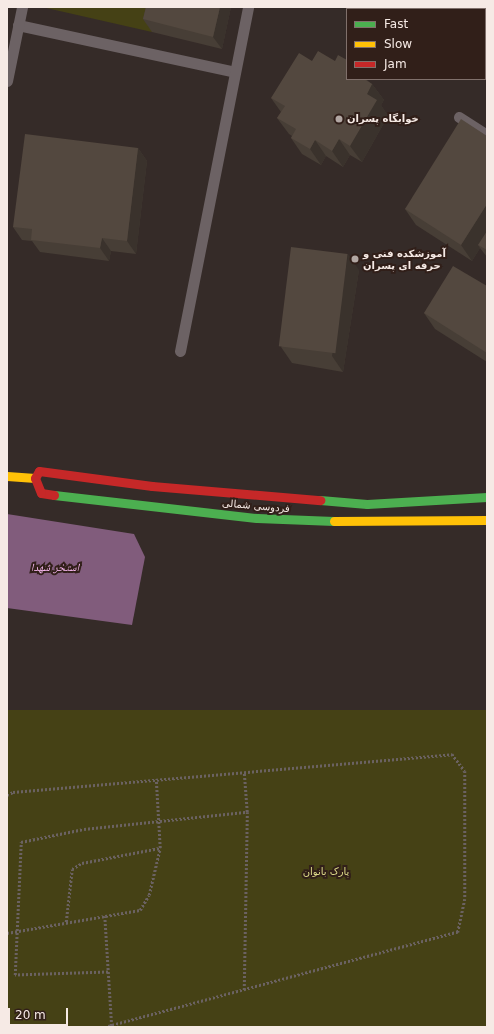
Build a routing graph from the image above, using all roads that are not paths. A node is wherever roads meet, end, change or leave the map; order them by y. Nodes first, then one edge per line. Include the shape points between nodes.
1 (22, 7) edge
2 (248, 7) edge
3 (18, 25) junction
4 (235, 72) junction
5 (7, 81) edge
6 (459, 117) dead end
7 (487, 135) edge
8 (180, 351) dead end
9 (7, 476) edge
10 (35, 478) junction
11 (487, 497) edge
12 (487, 520) edge

1 - 3 lane
2 - 4 lane
3 - 4 lane
3 - 5 lane
4 - 8 lane
6 - 7 lane
9 - 10 main road, فردوسی شمالی
10 - 11 main road, فردوسی شمالی via 39,470 44,470 152,486 367,504
10 - 12 main road, فردوسی شمالی via 41,493 257,518 370,523

